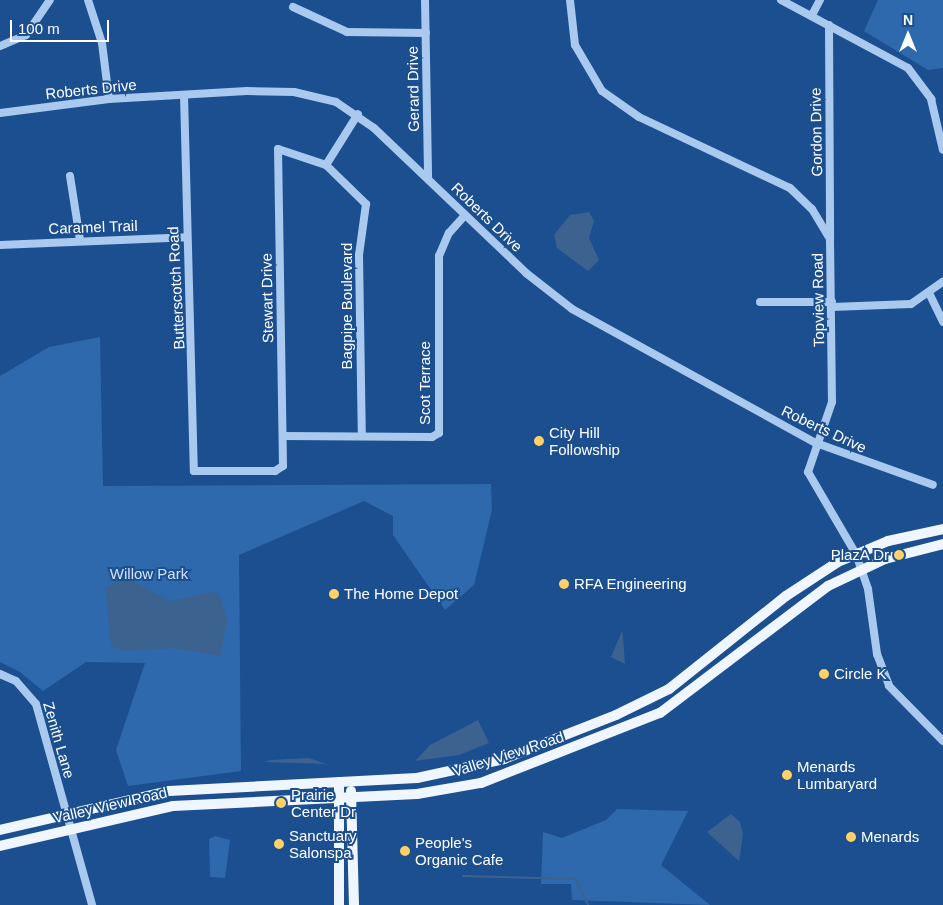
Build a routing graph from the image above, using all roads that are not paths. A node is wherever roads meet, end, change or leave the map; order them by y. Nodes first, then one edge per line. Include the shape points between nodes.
1 (50, 0) edge
2 (88, 0) edge
3 (425, 0) edge
4 (570, 0) edge
5 (781, 0) edge
6 (820, 0) edge
7 (293, 7) dead end
8 (812, 15) junction
9 (829, 25) junction
10 (426, 33) junction
11 (0, 46) edge
12 (184, 95) junction
13 (109, 99) junction
14 (0, 113) edge
15 (358, 114) junction
16 (943, 150) edge
17 (326, 165) junction
18 (70, 176) dead end
19 (428, 178) junction
20 (465, 215) junction
21 (186, 237) junction
22 (830, 239) junction
23 (80, 240) junction
24 (0, 246) edge
25 (943, 282) edge
26 (930, 295) junction
27 (760, 302) dead end
28 (832, 304) junction
29 (943, 322) edge
30 (284, 436) junction
31 (362, 436) junction
32 (816, 443) junction
33 (194, 471) joint
34 (933, 485) dead end
35 (943, 529) edge
36 (943, 544) edge
37 (856, 554) junction
38 (861, 568) junction
39 (0, 674) edge
40 (943, 741) edge
41 (350, 781) junction
42 (339, 782) junction
43 (339, 797) junction
44 (351, 797) junction
45 (64, 814) junction
46 (0, 830) edge
47 (68, 830) junction
48 (0, 846) edge
49 (92, 905) edge
50 (339, 905) edge
51 (354, 905) edge

1 - 11 street via 26,35
2 - 13 street via 102,43
3 - 10 street, Gerard Drive
4 - 22 street, Topview Road via 574,45 602,91 639,117 790,188 812,209
5 - 8 street
6 - 8 street
7 - 10 street via 347,32
8 - 9 street
9 - 16 street via 884,52 916,77 935,110
9 - 22 street, Gordon Drive
10 - 19 street, Gerard Drive
12 - 13 street, Roberts Drive
12 - 15 street, Roberts Drive via 294,92 324,97
12 - 21 street, Butterscotch Road
13 - 14 street, Roberts Drive
15 - 17 street
15 - 19 street, Roberts Drive
17 - 30 street, Stewart Drive via 278,148
17 - 31 street, Bagpipe Boulevard via 361,195 367,210 359,255
18 - 23 street
19 - 20 street, Roberts Drive
20 - 31 street, Scot Terrace via 449,233 439,256 439,433 432,437
20 - 32 street, Roberts Drive via 572,309
21 - 23 street, Caramel Trail
21 - 33 street, Butterscotch Road via 192,282
22 - 28 street, Topview Road
23 - 24 street, Caramel Trail
25 - 26 street
26 - 28 street via 898,306
26 - 29 street
27 - 28 street
28 - 32 street, Topview Road via 832,402
30 - 31 street, Scot Terrace
30 - 33 street, Stewart Drive via 279,470
32 - 34 street, Roberts Drive
32 - 37 street, Topview Road via 808,462 810,480
35 - 37 main road, Valley View Road
36 - 38 main road, Valley View Road
37 - 38 street, Topview Road
37 - 41 main road, Valley View Road via 815,575 697,670 643,704 474,768 441,776
38 - 40 street, Topview Road via 882,672 897,696
38 - 44 main road, Valley View Road via 807,600 687,697 642,722 481,783 417,794
39 - 45 street, Zenith Lane via 16,681 36,704
41 - 42 main road, Valley View Road
41 - 44 main road
42 - 43 main road
42 - 45 main road, Valley View Road via 201,787
43 - 44 main road, Valley View Road
43 - 47 main road, Valley View Road via 173,806
43 - 50 main road
44 - 51 main road
45 - 46 main road, Valley View Road
45 - 47 street, Zenith Lane
47 - 48 main road, Valley View Road
47 - 49 street, Zenith Lane

